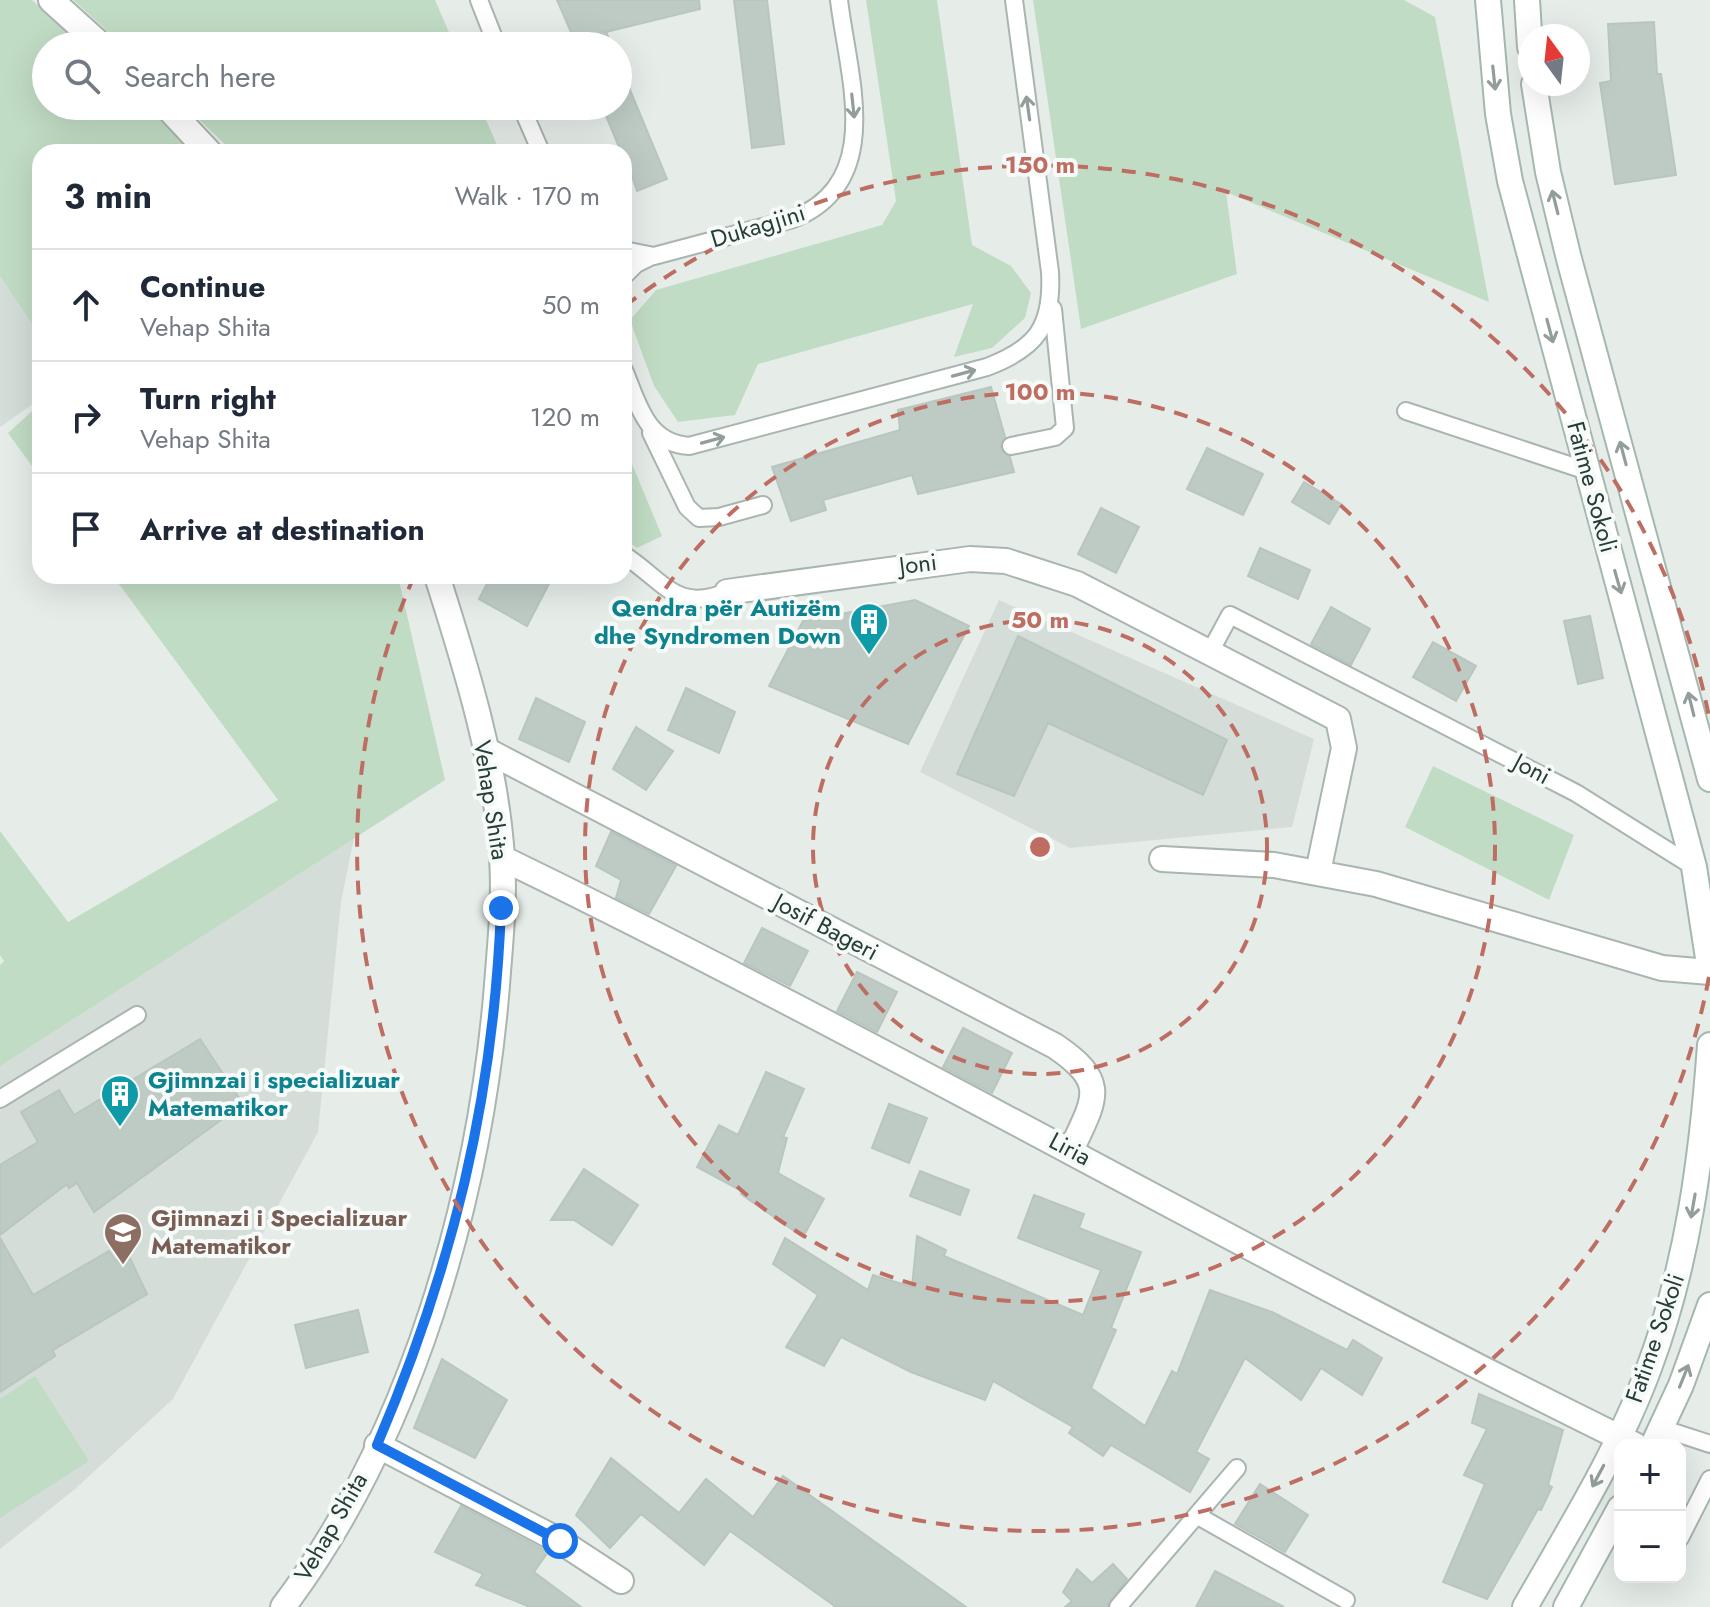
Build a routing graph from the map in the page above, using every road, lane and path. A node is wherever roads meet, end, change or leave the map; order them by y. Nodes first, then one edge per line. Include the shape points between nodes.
1 (51, 0) edge
2 (479, 0) edge
3 (839, 0) edge
4 (1014, 0) edge
5 (1488, 0) edge
6 (1527, 0) edge
7 (1529, 24) edge
8 (86, 32) edge
9 (492, 32) edge
10 (1536, 96) edge
11 (179, 120) edge
12 (527, 120) edge
13 (202, 144) edge
14 (538, 144) edge
15 (632, 252) edge
16 (654, 256) junction
17 (632, 268) edge
18 (1052, 299) junction
19 (632, 389) edge
20 (1406, 411) dead end
21 (649, 428) junction
22 (1011, 446) dead end
23 (1587, 471) junction
24 (763, 505) dead end
25 (632, 561) edge
26 (439, 584) edge
27 (727, 592) joint
28 (1210, 652) junction
29 (486, 750) junction
30 (1710, 779) edge
31 (502, 858) junction
32 (1162, 859) dead end
33 (1694, 867) junction
34 (1318, 872) junction
35 (1710, 971) edge
36 (137, 1015) dead end
37 (1710, 1045) edge
38 (1710, 1054) edge
39 (0, 1099) edge
40 (1071, 1150) junction
41 (1710, 1305) edge
42 (1657, 1436) edge
43 (1623, 1439) edge
44 (1628, 1439) edge
45 (1710, 1444) edge
46 (377, 1445) junction
47 (1614, 1462) edge
48 (1237, 1468) dead end
49 (1710, 1479) edge
50 (1198, 1516) junction
51 (1614, 1524) edge
52 (1686, 1526) edge
53 (621, 1581) dead end
54 (1346, 1600) dead end
55 (283, 1607) edge
56 (1118, 1607) edge
57 (1525, 1607) edge
58 (1566, 1607) edge

1 - 8 street
2 - 9 lane
3 -> 16 lane, Dukagjini via 855,136 851,161 832,195 814,211 793,219
18 -> 4 lane
5 -> 23 street, Fatime Sokoli via 1510,181
6 - 7 street
30 -> 10 street, Fatime Sokoli via 1569,259
11 - 13 street
12 - 14 lane
15 - 16 lane, Dukagjini
16 - 17 lane
21 -> 18 lane via 674,445 689,446 987,367 1033,342
18 - 22 lane via 1065,428 1055,437
19 - 21 lane
20 - 23 lane
21 - 24 lane via 687,507 699,518
23 -> 33 street, Fatime Sokoli
25 - 27 lane, Joni via 693,602
26 - 29 street, Vehap Shita
27 - 28 street, Joni via 934,561 1006,561 1077,584
28 - 33 lane, Joni via 1230,615 1564,786
28 - 34 street, Joni via 1338,719 1344,748
29 - 31 street, Vehap Shita
29 - 40 street, Josif Bageri via 1055,1046 1083,1066 1090,1079 1090,1103
31 - 40 street, Liria via 691,950
31 - 46 street, Vehap Shita via 493,1031 476,1137 434,1299
32 - 34 street
33 - 35 street, Fatime Sokoli
34 - 35 street via 1376,884 1662,968
36 - 39 lane
37 - 38 street, Fatime Sokoli
38 -> 44 street, Fatime Sokoli via 1701,1151 1681,1268
40 - 43 street, Liria
42 -> 41 street, Fatime Sokoli
42 - 45 lane
46 - 53 street, Vehap Shita via 560,1541
46 - 55 street, Vehap Shita via 327,1540
47 -> 57 street, Fatime Sokoli
48 - 50 lane
49 - 52 lane
50 - 54 lane
50 - 56 lane
51 - 58 street

